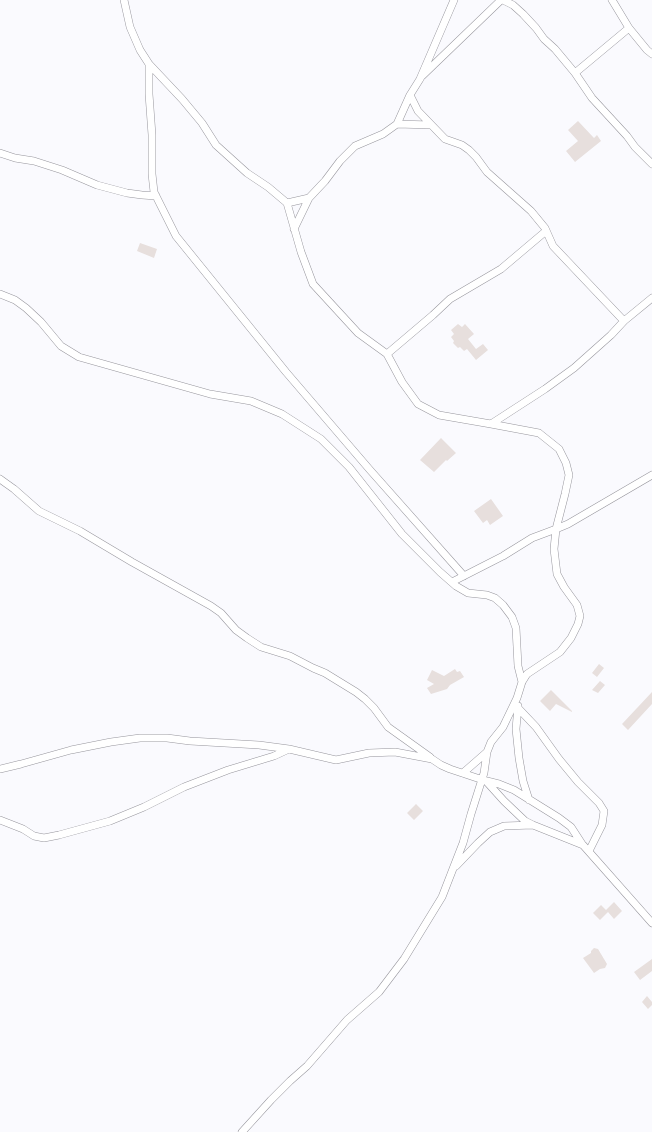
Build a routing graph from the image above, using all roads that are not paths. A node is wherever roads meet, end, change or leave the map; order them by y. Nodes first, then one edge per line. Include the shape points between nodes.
1 (124, 0) edge
2 (454, 0) edge
3 (502, 0) edge
4 (612, 0) edge
5 (513, 2) edge
6 (630, 28) junction
7 (652, 54) edge
8 (149, 64) junction
9 (575, 73) junction
10 (420, 79) junction
11 (410, 95) junction
12 (397, 124) junction
13 (431, 125) junction
14 (0, 153) edge
15 (652, 164) edge
16 (156, 196) junction
17 (309, 198) junction
18 (287, 203) junction
19 (294, 229) junction
20 (546, 231) junction
21 (0, 294) edge
22 (652, 298) edge
23 (624, 322) junction
24 (387, 354) junction
25 (490, 424) junction
26 (652, 475) edge
27 (0, 479) edge
28 (556, 529) junction
29 (464, 576) junction
30 (452, 582) junction
31 (522, 682) junction
32 (517, 698) junction
33 (518, 708) junction
34 (289, 749) junction
35 (487, 752) junction
36 (432, 759) junction
37 (0, 769) edge
38 (463, 773) junction
39 (484, 780) junction
40 (529, 800) junction
41 (0, 820) edge
42 (533, 825) junction
43 (583, 845) junction
44 (589, 851) junction
45 (454, 868) junction
46 (652, 923) edge
47 (242, 1132) edge

1 - 8 street via 130,27
2 - 10 street
3 - 5 street
3 - 10 street
4 - 6 street
5 - 9 street
6 - 7 street
6 - 9 street
8 - 16 street via 152,174
8 - 18 street via 202,123 216,145
9 - 15 street via 592,98
10 - 11 street
11 - 12 street
11 - 13 street via 418,111
12 - 13 street
12 - 17 street via 383,134 355,146
13 - 20 street via 445,139 469,150 487,172 531,211
14 - 16 street via 34,161 97,185 142,196
16 - 29 street via 176,236 228,302 330,424
17 - 18 street
17 - 19 street
18 - 19 street
19 - 24 street via 313,284 358,333
20 - 23 street via 553,246
20 - 24 street via 501,268 450,299
21 - 30 street via 26,308 61,346 79,357 210,394 251,401 282,414 305,428 342,459 402,534
22 - 23 street
23 - 25 street via 574,368
24 - 25 street via 402,382 418,404 439,415
25 - 28 street via 539,433 559,449 569,475
26 - 28 street
27 - 36 street via 39,511 80,531 211,606 236,630 261,647 290,656 356,692 374,708 388,728
28 - 29 street via 532,538
28 - 31 street via 554,549 557,574 577,605 580,616 571,638 560,652 527,674
29 - 30 street
30 - 31 street via 468,593 495,598 512,617 516,628 518,666
31 - 32 street
32 - 33 street
32 - 35 street
33 - 40 street via 516,730 519,758
33 - 44 street via 604,811 602,824
34 - 36 street via 336,760 388,752
34 - 37 street via 140,738 71,750
34 - 41 street via 184,787 110,821 59,835 44,838 34,836
35 - 38 street
35 - 39 street
36 - 38 street
38 - 39 street
39 - 40 street via 514,790
39 - 42 street via 521,817
39 - 45 street
40 - 43 street via 564,822
42 - 43 street
42 - 45 street via 504,826 490,832
43 - 44 street
44 - 46 street
45 - 47 street via 442,897 404,959 379,992 347,1020 307,1066

